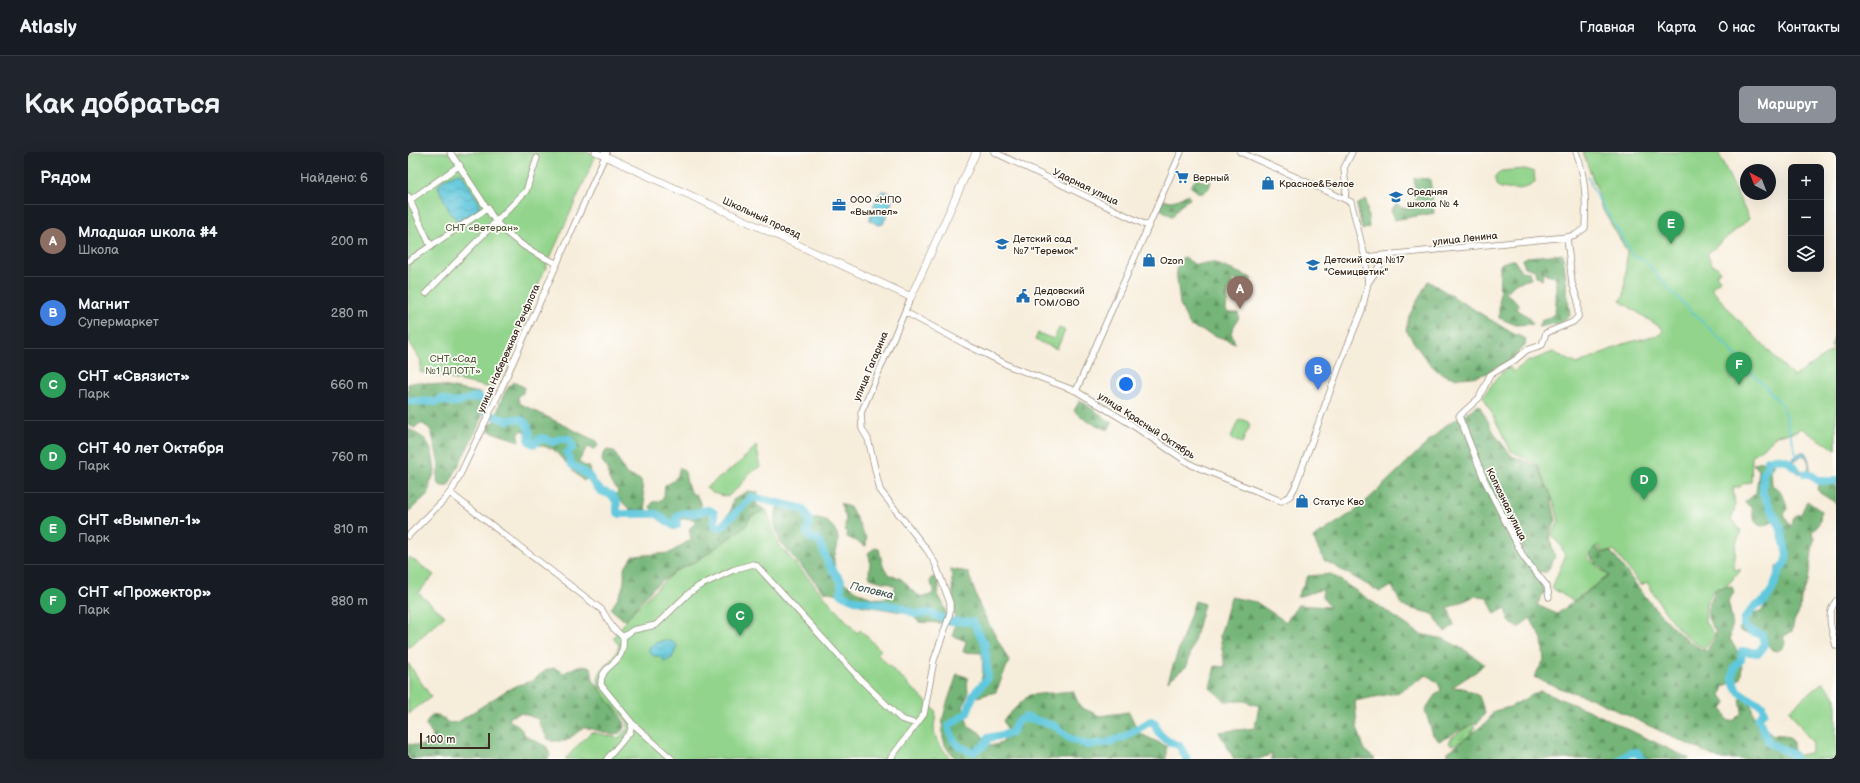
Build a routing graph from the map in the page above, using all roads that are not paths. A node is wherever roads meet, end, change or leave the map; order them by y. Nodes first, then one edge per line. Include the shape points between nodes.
1 (450, 152) edge
2 (595, 152) edge
3 (976, 152) edge
4 (994, 152) edge
5 (1181, 152) edge
6 (1240, 152) edge
7 (1352, 152) edge
8 (1576, 152) edge
9 (606, 154) edge
10 (537, 158) dead end
11 (460, 165) junction
12 (409, 198) edge
13 (1345, 198) junction
14 (488, 208) junction
15 (496, 222) junction
16 (1148, 226) junction
17 (1567, 237) junction
18 (431, 247) junction
19 (1386, 256) junction
20 (1365, 257) junction
21 (408, 261) edge
22 (556, 264) junction
23 (1368, 283) junction
24 (426, 293) dead end
25 (911, 297) junction
26 (905, 312) junction
27 (1076, 391) junction
28 (450, 493) junction
29 (408, 536) edge
30 (1549, 597) dead end
31 (1836, 601) edge
32 (623, 637) junction
33 (1836, 646) edge
34 (632, 723) junction
35 (917, 724) junction
36 (607, 759) edge
37 (672, 759) edge
38 (890, 759) edge

1 - 11 street
2 - 9 street
3 - 25 street, улица Гагарина
4 - 16 street, Ударная улица
5 - 16 street
6 - 13 street
7 - 13 street via 1344,168
8 - 17 street via 1582,168 1585,228
9 - 22 street, улица Набережная Речфлота
9 - 25 street, Школьный проезд
10 - 15 street via 526,190
11 - 12 street
11 - 14 street
12 - 18 street
13 - 20 street, улица Красный Октябрь via 1351,202
14 - 15 street
14 - 18 street
15 - 22 street via 522,247
15 - 24 street
16 - 27 street
17 - 19 street, улица Ленина
17 - 30 street, Колхозная улица via 1572,283 1578,301 1578,317 1573,322 1546,333 1542,345 1527,350 1490,375 1479,398 1459,416 1484,479 1524,558 1547,586
18 - 21 street
19 - 20 street, улица Ленина
19 - 23 street
20 - 23 street, улица Красный Октябрь
22 - 28 street, улица Набережная Речфлота via 501,389
23 - 27 street, улица Красный Октябрь via 1362,310 1295,487 1290,496 1281,501 1192,465
25 - 26 street, улица Гагарина
26 - 27 street via 1012,367
26 - 35 street, улица Гагарина via 861,413 862,429 868,439 880,490 931,557 950,603 947,623 934,660 924,714
28 - 29 street, улица Набережная Речфлота
28 - 32 street via 602,610 613,628
31 - 33 street via 1830,618
32 - 34 street via 624,648 621,655 602,674 601,685
32 - 35 street via 633,630 656,624 699,586 753,564 861,680 901,718
34 - 36 street via 630,732
34 - 37 street
35 - 38 street, улица Гагарина

